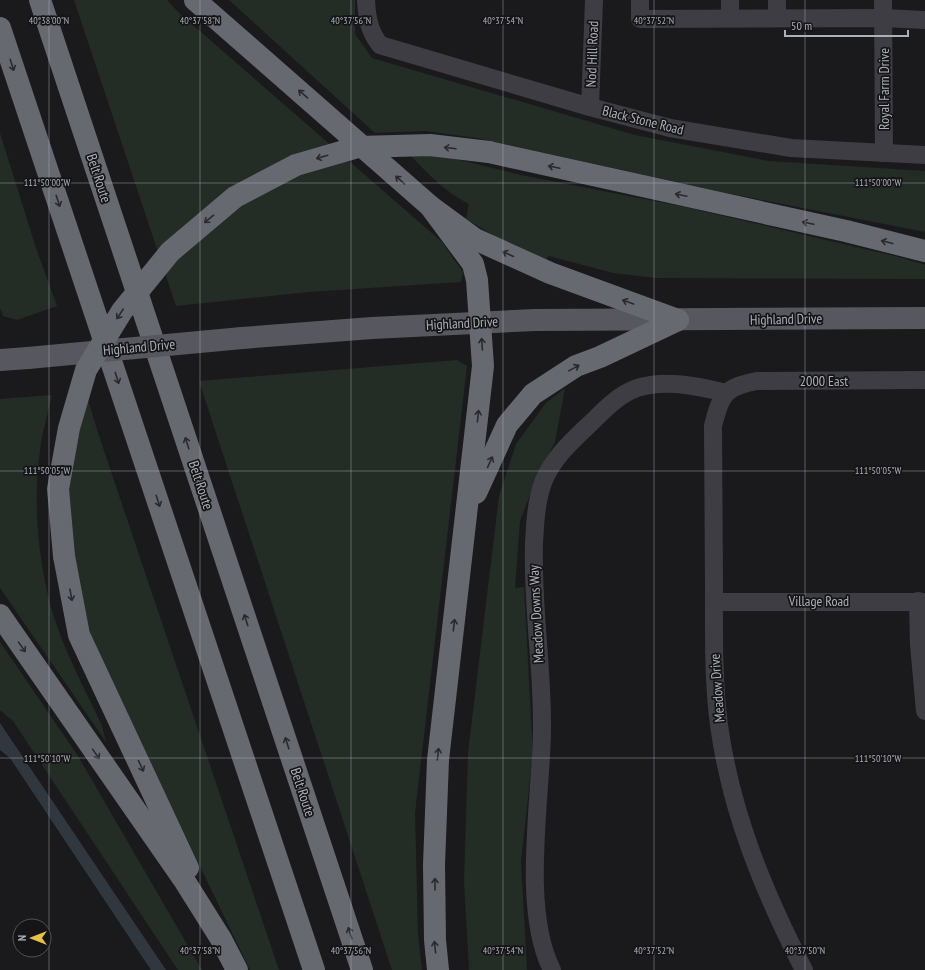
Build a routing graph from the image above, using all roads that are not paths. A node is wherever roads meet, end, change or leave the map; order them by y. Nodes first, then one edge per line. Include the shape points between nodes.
1 (40, 0) edge
2 (195, 0) edge
3 (366, 0) edge
4 (594, 0) edge
5 (640, 0) edge
6 (730, 0) edge
7 (883, 0) edge
8 (777, 9) edge
9 (730, 18) junction
10 (883, 18) junction
11 (925, 20) edge
12 (0, 28) edge
13 (590, 107) junction
14 (884, 153) junction
15 (925, 155) edge
16 (430, 206) junction
17 (925, 251) edge
18 (925, 318) edge
19 (678, 320) junction
20 (480, 321) junction
21 (0, 360) edge
22 (925, 380) edge
23 (726, 393) junction
24 (468, 510) junction
25 (922, 601) edge
26 (714, 602) junction
27 (0, 615) edge
28 (925, 711) edge
29 (221, 939) junction
30 (236, 970) edge
31 (314, 970) edge
32 (362, 970) edge
33 (438, 970) edge
34 (552, 970) edge
35 (804, 970) edge

32 -> 1 highway, Belt Route
16 -> 2 highway
3 - 13 street, Black Stone Road via 373,36 380,45
4 - 13 street, Nod Hill Road
5 - 9 street via 640,19
6 - 9 street
7 - 10 street, Royal Farm Drive
8 - 9 street
8 - 10 street
10 - 11 street
10 - 14 street, Royal Farm Drive
12 -> 31 highway
13 - 14 street, Black Stone Road via 670,128 746,142 791,148
14 - 15 street, Black Stone Road
19 -> 16 highway via 550,273 475,239
16 - 20 highway via 472,264 477,280
17 -> 29 highway, bridge via 846,231 489,152 430,145 358,147 296,165 235,197 170,252 122,311 86,370 69,428 58,489 64,556 79,635
18 - 19 main road, Highland Drive
19 - 20 main road, Highland Drive
24 -> 19 highway via 506,425 533,394 576,366
20 - 21 main road, Highland Drive, bridge via 242,338
24 -> 20 highway via 483,366
22 - 23 street, 2000 East via 757,381 739,384
23 - 26 street, Meadow Drive via 718,406 713,426
23 - 34 street, Meadow Downs Way via 693,384 636,388 610,405 558,455 543,481 535,519 534,562 542,718 535,876 538,922 545,956
33 -> 24 highway via 434,865 438,760
25 - 26 street, Village Road
25 - 28 street via 918,646
26 - 35 street, Meadow Drive via 714,664 719,726 731,786 749,850
27 -> 29 highway via 184,880
29 - 30 highway

